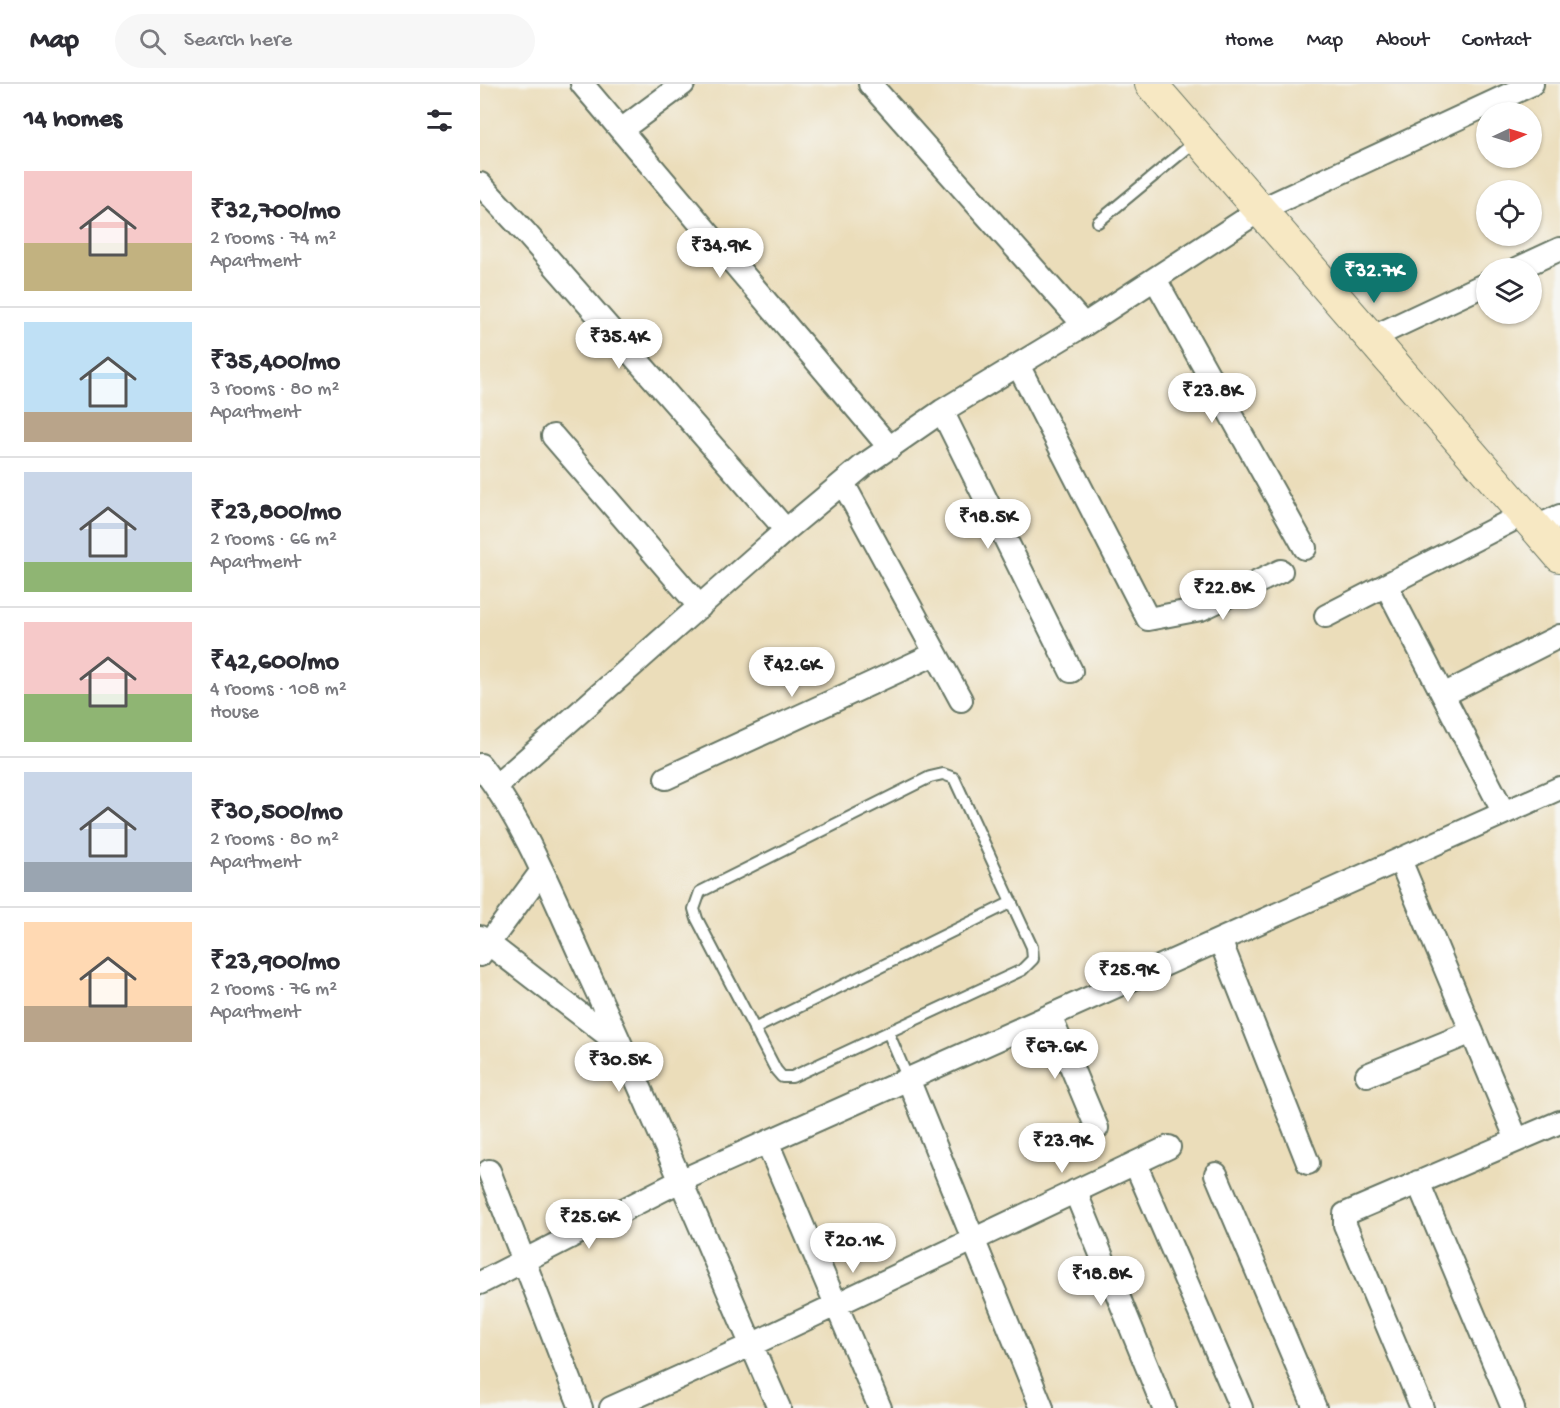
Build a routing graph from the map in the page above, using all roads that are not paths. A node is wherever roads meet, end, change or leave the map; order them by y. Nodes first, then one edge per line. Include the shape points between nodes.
1 (582, 84) edge
2 (683, 84) edge
3 (870, 84) edge
4 (1151, 84) edge
5 (1532, 84) edge
6 (621, 130) junction
7 (1198, 139) junction
8 (480, 184) edge
9 (1260, 210) junction
10 (1098, 222) dead end
11 (1559, 251) edge
12 (1542, 258) edge
13 (1155, 279) junction
14 (1476, 289) edge
15 (1084, 325) junction
16 (1371, 338) junction
17 (1018, 365) junction
18 (942, 411) junction
19 (554, 436) dead end
20 (890, 448) junction
21 (843, 483) junction
22 (1540, 519) edge
23 (786, 530) junction
24 (1305, 548) dead end
25 (1560, 556) edge
26 (1281, 571) dead end
27 (1386, 585) junction
28 (700, 607) junction
29 (1326, 616) dead end
30 (1560, 636) edge
31 (936, 654) junction
32 (1071, 671) dead end
33 (1443, 695) junction
34 (961, 700) dead end
35 (480, 765) edge
36 (666, 778) dead end
37 (496, 786) junction
38 (1560, 788) edge
39 (1504, 813) junction
40 (1400, 860) junction
41 (541, 872) junction
42 (1012, 902) junction
43 (1220, 940) junction
44 (483, 945) edge
45 (1050, 1016) junction
46 (754, 1029) junction
47 (888, 1032) junction
48 (1472, 1032) junction
49 (620, 1045) junction
50 (1367, 1075) dead end
51 (908, 1079) junction
52 (1560, 1122) edge
53 (1097, 1128) dead end
54 (1517, 1140) junction
55 (767, 1142) junction
56 (1169, 1147) dead end
57 (1135, 1163) junction
58 (1308, 1163) dead end
59 (489, 1171) dead end
60 (1216, 1174) dead end
61 (680, 1181) junction
62 (1418, 1182) junction
63 (1076, 1191) junction
64 (973, 1238) junction
65 (524, 1260) junction
66 (480, 1283) edge
67 (836, 1304) junction
68 (751, 1345) junction
69 (581, 1408) edge
70 (611, 1408) edge
71 (779, 1408) edge
72 (880, 1408) edge
73 (1042, 1408) edge
74 (1164, 1408) edge
75 (1241, 1408) edge
76 (1315, 1408) edge
77 (1422, 1408) edge
78 (1513, 1408) edge

1 - 6 street
2 - 6 street
3 - 15 street
4 - 7 main road
5 - 9 street
6 - 20 street
7 - 9 main road
7 - 10 lane
8 - 23 street
9 - 13 street
9 - 16 main road
11 - 12 street
13 - 15 street
13 - 24 street
14 - 16 street
15 - 17 street
16 - 22 main road
17 - 18 street
17 - 26 street via 1148,619 1201,609
18 - 20 street
18 - 32 street
19 - 28 street
20 - 21 street
21 - 23 street
21 - 31 street
22 - 25 main road
22 - 27 street
23 - 28 street
27 - 29 street
27 - 33 street
28 - 37 street
30 - 33 street
31 - 34 street
31 - 36 street
33 - 39 street
35 - 37 street
37 - 41 street
38 - 39 street
39 - 40 street
40 - 43 street
40 - 48 street
41 - 44 street
41 - 49 street
42 - 46 lane
42 - 46 lane via 954,778 943,774 920,782 700,892 694,909 697,919
42 - 47 lane via 1032,947 1033,959 1022,970
43 - 45 street
43 - 58 street
44 - 49 street
45 - 51 street
45 - 53 street
46 - 47 lane via 782,1077 792,1077
47 - 51 lane
48 - 50 street
48 - 54 street
49 - 61 street
51 - 55 street
51 - 64 street
52 - 54 street
54 - 62 street
55 - 61 street
55 - 67 street
56 - 57 street
57 - 63 street
57 - 75 street
59 - 65 street
60 - 76 street
61 - 65 street
61 - 68 street
62 - 77 street via 1350,1210 1344,1218
62 - 78 street
63 - 64 street
63 - 74 street
64 - 67 street
64 - 73 street
65 - 66 street
65 - 69 street
67 - 68 street
67 - 72 street
68 - 70 street
68 - 71 street

